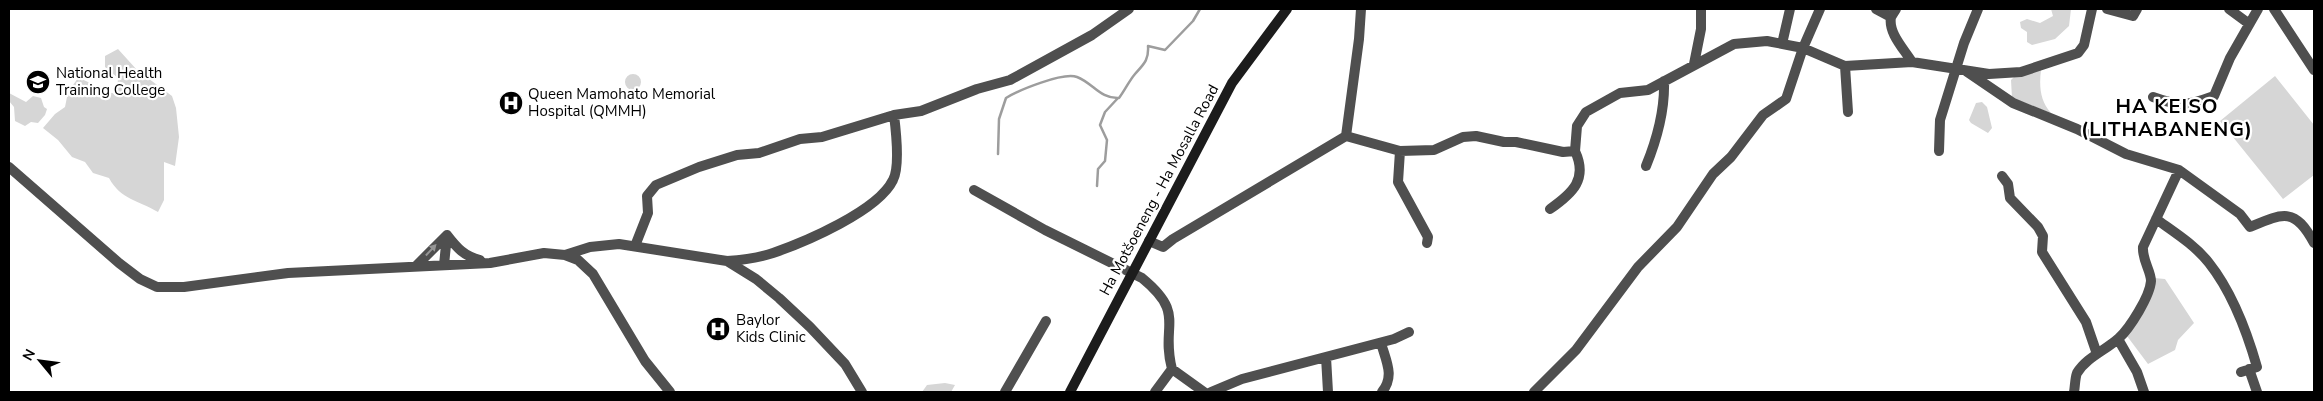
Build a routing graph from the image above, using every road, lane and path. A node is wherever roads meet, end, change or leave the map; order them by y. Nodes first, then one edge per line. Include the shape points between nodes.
1 (1129, 9) edge
2 (1287, 9) edge
3 (1361, 9) edge
4 (1701, 9) edge
5 (1790, 9) edge
6 (1820, 9) edge
7 (1876, 9) edge
8 (1978, 9) edge
9 (2092, 9) edge
10 (2107, 9) edge
11 (2137, 9) edge
12 (2229, 9) edge
13 (2258, 9) edge
14 (2274, 9) edge
15 (1893, 13) edge
16 (2248, 23) junction
17 (1782, 44) junction
18 (1803, 48) junction
19 (1912, 62) junction
20 (1694, 64) junction
21 (1845, 66) junction
22 (1961, 70) junction
23 (2314, 70) edge
24 (1664, 81) junction
25 (2153, 97) dead end
26 (1848, 112) dead end
27 (894, 116) junction
28 (1346, 136) junction
29 (1400, 151) junction
30 (1575, 151) junction
31 (1939, 151) dead end
32 (1646, 166) dead end
33 (9, 167) edge
34 (2179, 170) junction
35 (2002, 176) dead end
36 (974, 190) dead end
37 (1550, 208) dead end
38 (2156, 219) junction
39 (447, 234) junction
40 (1149, 241) junction
41 (1427, 243) dead end
42 (2314, 243) edge
43 (635, 246) junction
44 (565, 255) junction
45 (727, 261) junction
46 (490, 263) junction
47 (444, 265) junction
48 (416, 266) junction
49 (1133, 273) junction
50 (1046, 321) dead end
51 (1409, 332) dead end
52 (2118, 339) junction
53 (1381, 342) junction
54 (2097, 354) junction
55 (1326, 356) junction
56 (1172, 369) junction
57 (670, 392) edge
58 (862, 392) edge
59 (1005, 392) edge
60 (1070, 392) edge
61 (1155, 392) edge
62 (1204, 392) edge
63 (1211, 392) edge
64 (1328, 392) edge
65 (1382, 392) edge
66 (1534, 392) edge
67 (2074, 392) edge
68 (2144, 392) edge
69 (2257, 392) edge

1 - 27 street via 1092,35 1010,80
2 - 40 main road, Ha Motšoeneng - Ha Mosalla Road via 1232,83
3 - 28 street via 1360,39
4 - 20 street via 1701,29
5 - 17 street
6 - 18 street
7 - 15 street
8 - 22 street
9 - 22 street via 2084,45 2078,53 2011,74
10 - 11 street via 2133,16
12 - 16 street
13 - 16 street
14 - 23 street
15 - 19 street via 1892,32
16 - 25 street via 2214,96 2190,105
17 - 18 street
17 - 20 street via 1767,41 1734,44
18 - 21 street
18 - 66 street via 1786,99 1763,115 1731,157 1712,174 1677,227 1638,267 1576,350
19 - 21 street
19 - 22 street
20 - 24 street
21 - 26 street
22 - 31 street via 1940,120
22 - 34 street via 2013,103 2078,129 2126,154
24 - 30 street via 1648,90 1620,93 1586,112 1577,126
24 - 32 street via 1663,109
27 - 43 street via 822,137 800,139 759,153 737,155 673,176 656,185 647,196 648,213
27 - 45 street via 896,166 894,179 886,192 850,217 772,254
28 - 29 street
28 - 40 street via 1163,247
29 - 30 street via 1434,150 1476,136 1563,152
29 - 41 street via 1398,182 1428,237
30 - 37 street via 1582,164 1578,181 1572,193
33 - 48 street via 119,263 157,287 184,287 288,273
34 - 38 street
34 - 42 street via 2240,214 2250,227 2286,215 2296,218
35 - 54 street via 2008,184 2010,198 2043,236 2042,252 2086,322
36 - 49 street via 1045,230
38 - 52 street via 2142,253 2151,280 2137,313
38 - 69 street via 2209,262 2222,283 2250,344 2257,367 2245,371
39 - 46 street via 468,257
39 - 47 street
48 -> 39 street
40 - 49 main road, Ha Motšoeneng - Ha Mosalla Road
43 - 44 street via 590,247
43 - 45 street
44 - 46 street via 544,253
44 - 57 street via 578,260 593,274 645,361
45 - 58 street via 756,279 810,327 845,364
46 - 47 street
47 - 48 street
49 - 56 street via 1162,296 1168,309 1171,323 1168,353
49 - 60 main road, Ha Motšoeneng - Ha Mosalla Road
50 - 59 street
51 - 53 street
52 - 54 street
52 - 68 street via 2137,372
53 - 55 street
53 - 65 street via 1390,377
54 - 67 street via 2077,374
55 - 63 street via 1242,379
55 - 64 street
56 - 61 street
56 - 62 street

